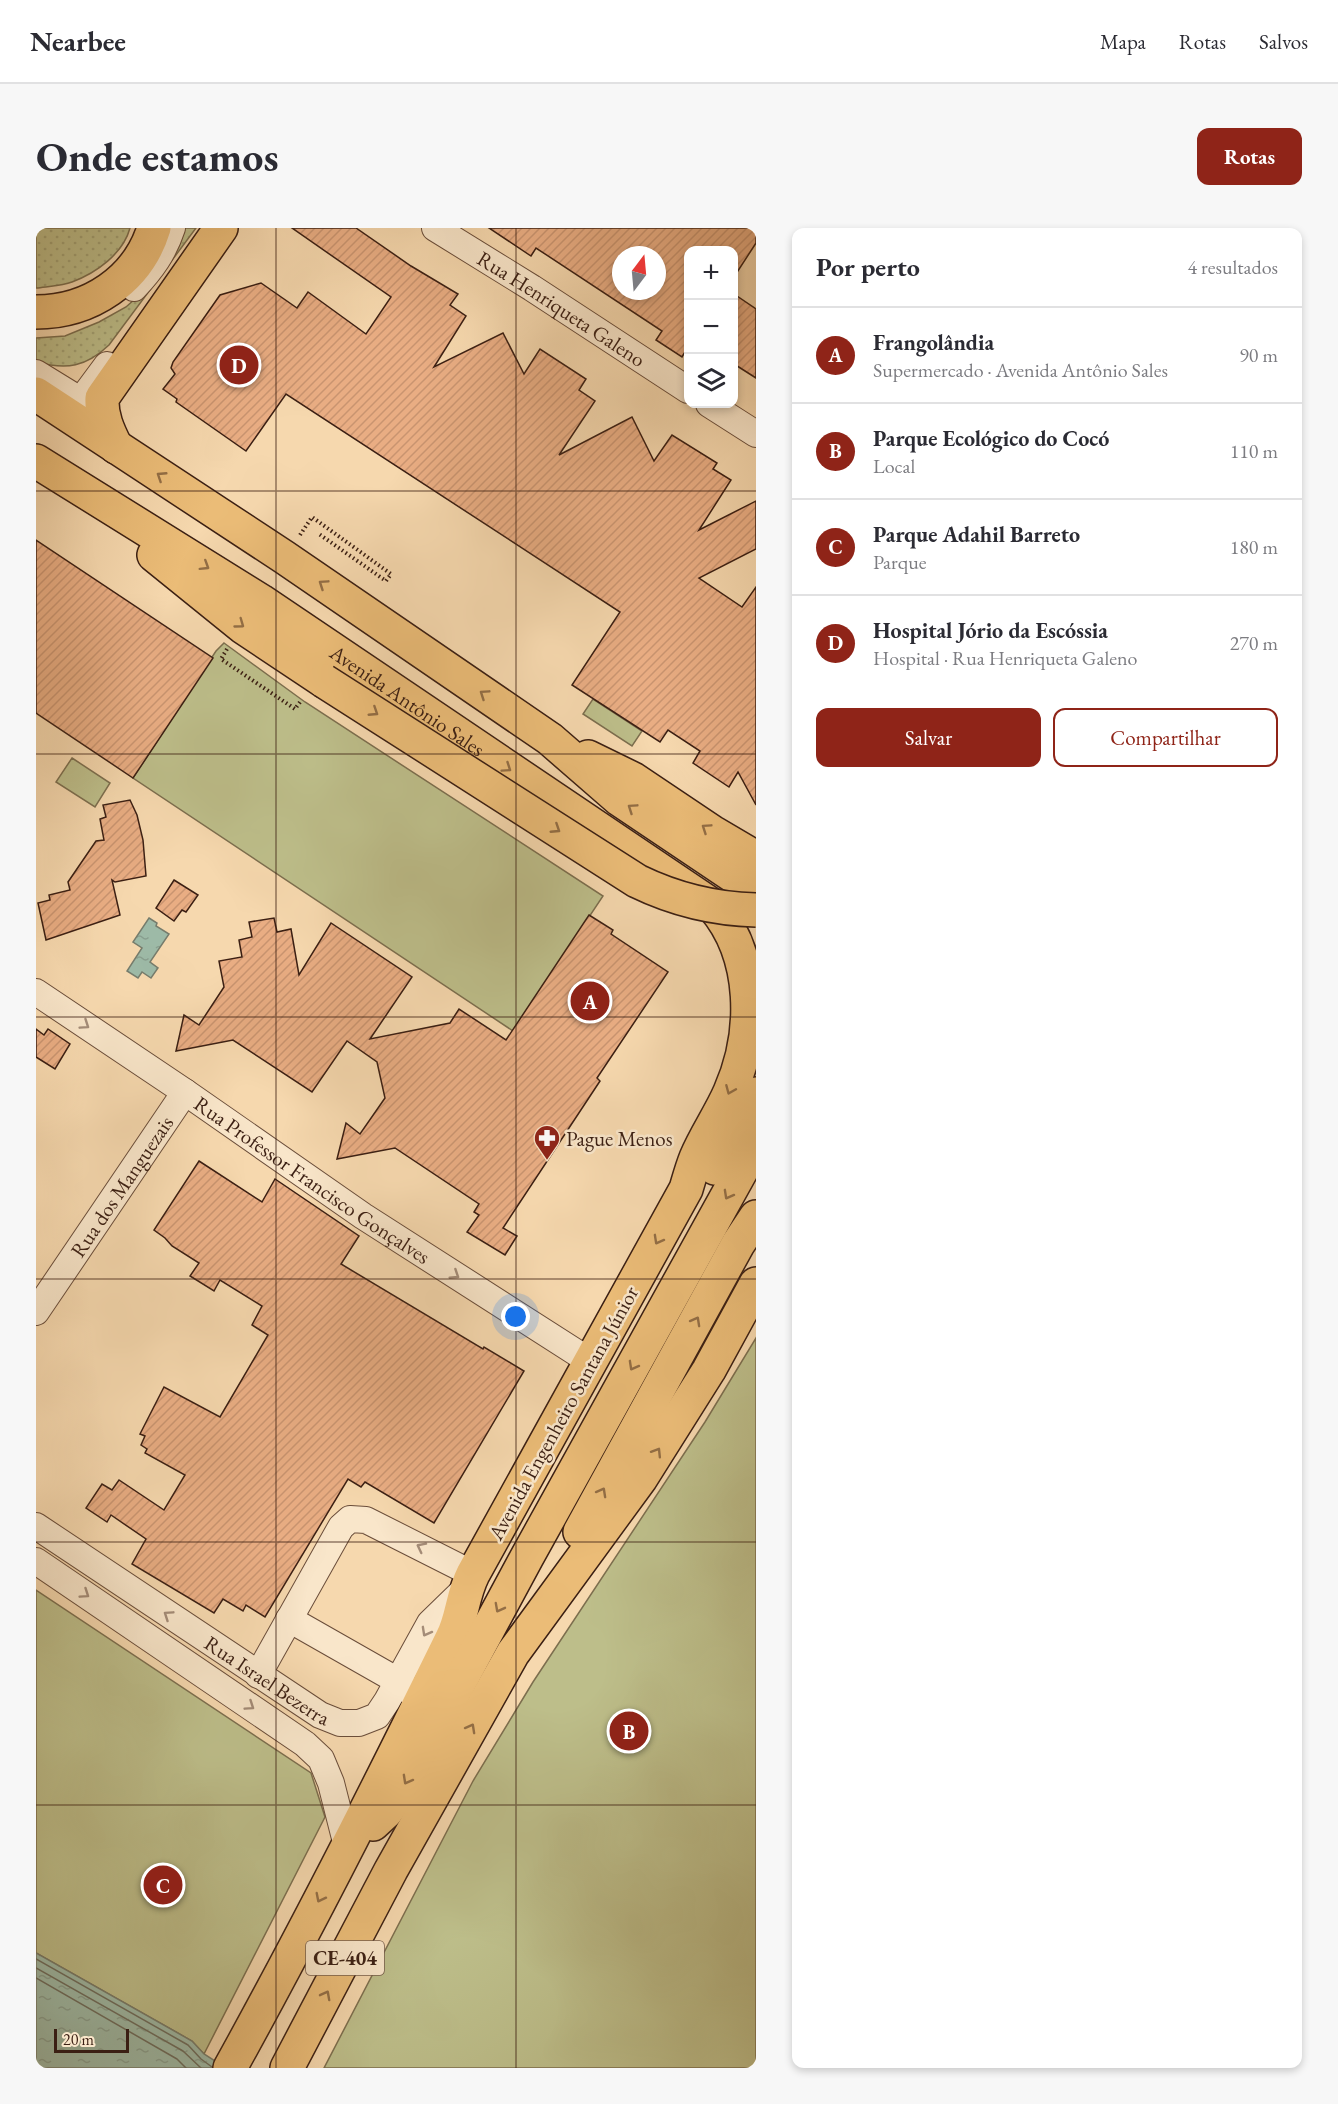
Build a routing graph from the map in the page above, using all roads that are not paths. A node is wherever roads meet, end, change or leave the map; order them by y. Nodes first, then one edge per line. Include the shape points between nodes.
1 (154, 228) edge
2 (171, 228) edge
3 (204, 228) edge
4 (221, 228) edge
5 (435, 228) edge
6 (36, 312) edge
7 (36, 325) edge
8 (36, 374) edge
9 (684, 387) edge
10 (36, 394) edge
11 (715, 408) edge
12 (756, 434) edge
13 (116, 447) junction
14 (36, 461) edge
15 (66, 480) junction
16 (550, 739) junction
17 (756, 858) edge
18 (756, 891) edge
19 (756, 910) edge
20 (747, 972) joint
21 (36, 992) edge
22 (185, 1092) junction
23 (756, 1094) edge
24 (756, 1144) edge
25 (686, 1189) junction
26 (756, 1190) edge
27 (756, 1217) edge
28 (738, 1244) junction
29 (756, 1284) edge
30 (36, 1312) edge
31 (591, 1362) junction
32 (36, 1526) edge
33 (36, 1561) edge
34 (469, 1581) junction
35 (289, 1620) junction
36 (513, 1653) junction
37 (258, 1675) junction
38 (409, 1691) junction
39 (347, 1846) junction
40 (293, 2057) edge
41 (230, 2068) edge

1 - 6 main road via 135,266 114,288 84,303
2 - 7 street via 165,250 132,290 110,305 57,325
3 - 8 street via 83,396 75,397
4 - 13 main road via 102,398 107,428
5 - 9 street, Rua Henriqueta Galeno
10 - 13 main road
11 - 12 street
16 -> 13 main road
14 - 15 main road, Avenida Antônio Sales
15 -> 19 main road, bridge via 243,627 637,881 675,897 728,909
15 -> 20 main road, Avenida Antônio Sales via 261,601 713,906 734,935
17 -> 16 main road via 633,779
18 -> 16 main road via 619,799
20 -> 25 main road, Avenida Engenheiro Santana Júnior via 750,993 744,1050 731,1091 697,1157
21 -> 22 street, Rua Professor Francisco Gonçalves
22 - 30 street, Rua dos Manguezais
22 -> 31 street, Rua Professor Francisco Gonçalves via 363,1216
23 - 25 main road via 717,1167
24 -> 39 main road, Avenida Engenheiro Santana Júnior via 401,1791 386,1812
25 -> 31 main road, Avenida Engenheiro Santana Júnior
26 - 28 main road
27 - 28 main road
36 -> 28 main road
36 -> 29 main road via 641,1478 709,1370
31 - 34 main road, Avenida Engenheiro Santana Júnior
37 -> 32 street, Rua Israel Bezerra
33 -> 39 street, Rua Israel Bezerra via 305,1744 321,1759 331,1783
34 -> 35 street via 366,1520 350,1519 341,1527
34 -> 38 main road, Avenida Engenheiro Santana Júnior via 454,1635
35 - 37 street
35 - 38 street
40 -> 36 main road, CE-404 via 391,1870
37 - 38 street, Rua Israel Bezerra via 320,1715 340,1723 359,1723 377,1716
38 - 39 main road, Avenida Engenheiro Santana Júnior
39 -> 41 main road, Avenida Engenheiro Santana Júnior / CE-404

